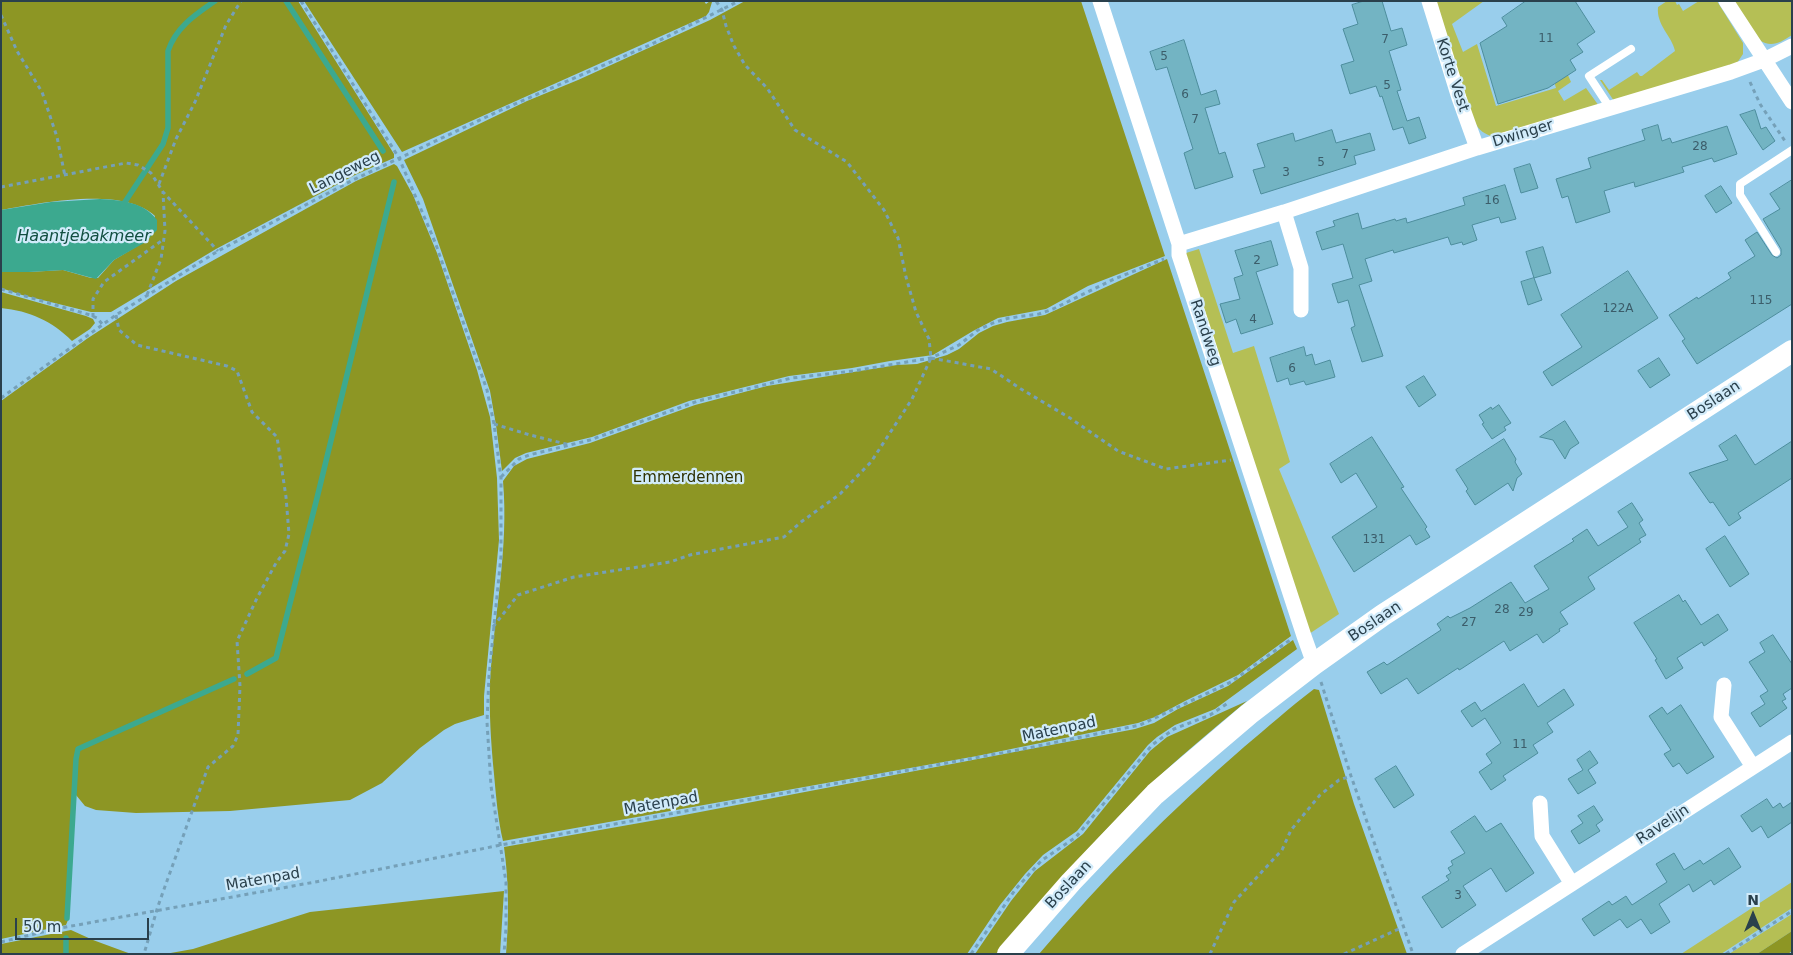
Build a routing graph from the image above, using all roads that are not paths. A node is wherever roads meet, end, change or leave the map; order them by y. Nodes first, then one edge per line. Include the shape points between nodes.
1 (1100, 1) edge
2 (1429, 1) edge
3 (1726, 1) edge
4 (1792, 46) edge
5 (1631, 48) dead end
6 (1760, 61) junction
7 (1792, 102) edge
8 (1610, 108) junction
9 (1477, 148) junction
10 (1791, 150) edge
11 (1284, 212) junction
12 (1179, 249) junction
13 (1776, 252) dead end
14 (1301, 310) dead end
15 (1792, 351) edge
16 (1316, 676) junction
17 (1724, 684) dead end
18 (1792, 742) edge
19 (1753, 767) junction
20 (1540, 803) dead end
21 (1572, 884) junction
22 (1008, 954) edge
23 (1463, 954) edge

1 - 12 street, Randweg
2 - 9 street, Korte Vest
3 - 6 street
4 - 6 street, Dwinger
5 - 8 lane via 1589,76
6 - 7 street
6 - 8 street, Dwinger
8 - 9 street, Dwinger
9 - 11 street, Dwinger
10 - 13 lane via 1740,184 1740,195
11 - 12 street, Dwinger
11 - 14 street via 1301,268
12 - 16 street, Randweg
15 - 16 main road, Boslaan via 1383,615
16 - 22 main road, Boslaan via 1249,714 1156,794 1071,882
17 - 19 street via 1721,717
18 - 19 street, Ravelijn
19 - 21 street, Ravelijn
20 - 21 street via 1542,836
21 - 23 street, Ravelijn

